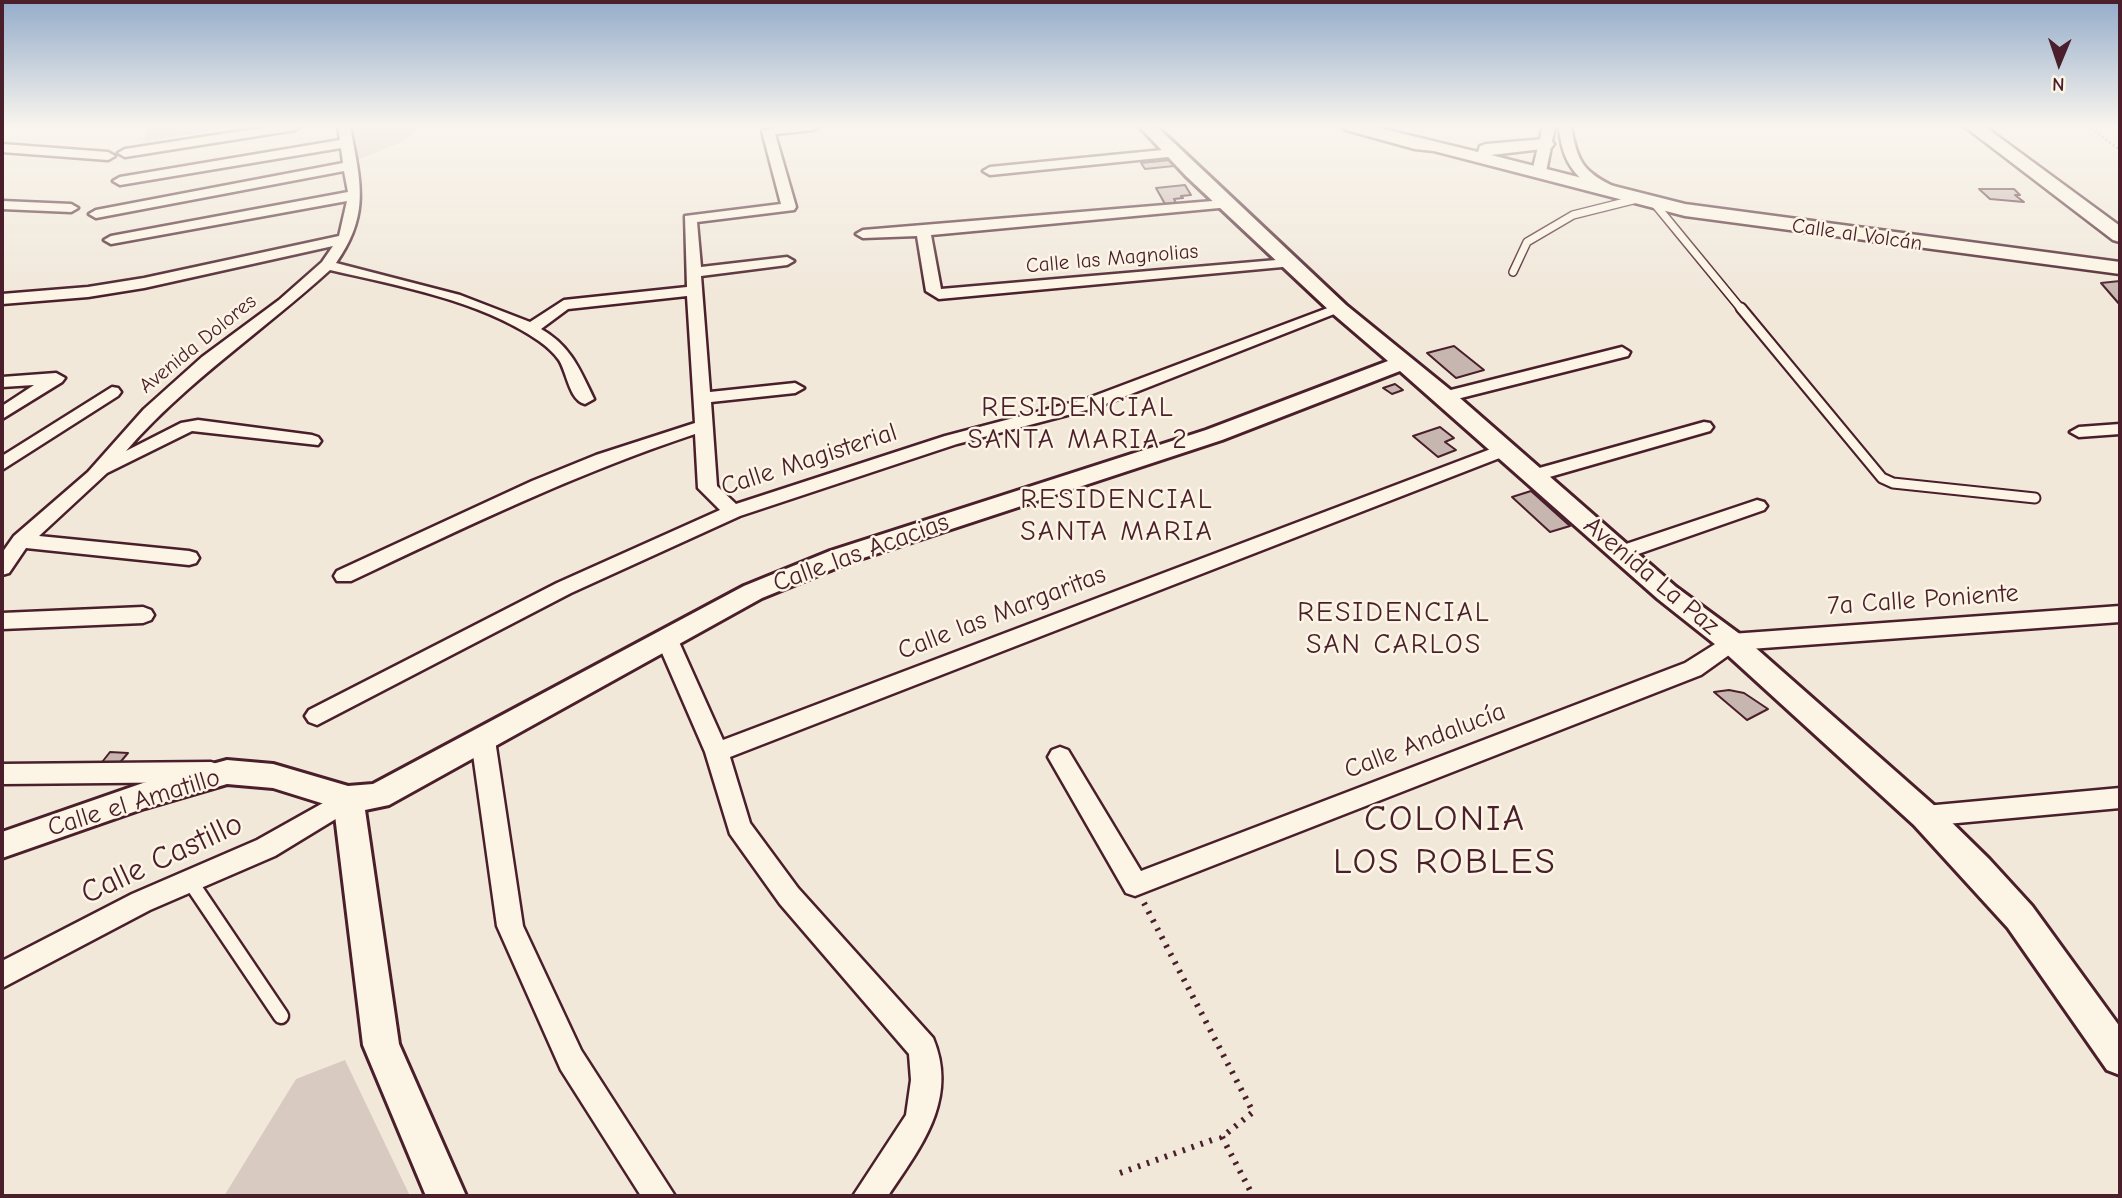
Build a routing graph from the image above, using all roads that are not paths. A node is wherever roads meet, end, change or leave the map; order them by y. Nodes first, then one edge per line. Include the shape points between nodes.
1 (265, 182) edge
2 (352, 182) edge
3 (782, 182) edge
4 (1202, 182) edge
5 (1574, 182) edge
6 (1597, 182) edge
7 (2048, 182) edge
8 (355, 195) junction
9 (1638, 200) junction
10 (1225, 204) junction
11 (2, 205) edge
12 (71, 208) dead end
13 (96, 214) dead end
14 (928, 231) junction
15 (863, 234) dead end
16 (2120, 236) edge
17 (345, 239) junction
18 (111, 240) dead end
19 (787, 261) dead end
20 (1288, 263) junction
21 (327, 265) junction
22 (2120, 268) edge
23 (693, 272) junction
24 (1513, 272) dead end
25 (695, 291) junction
26 (2, 299) edge
27 (1339, 309) junction
28 (532, 328) junction
29 (1622, 352) dead end
30 (1401, 363) junction
31 (2, 382) edge
32 (794, 388) dead end
33 (112, 393) dead end
34 (1445, 397) junction
35 (704, 398) junction
36 (585, 399) dead end
37 (2, 414) edge
38 (706, 425) junction
39 (1704, 427) dead end
40 (2120, 429) edge
41 (2079, 432) dead end
42 (312, 441) dead end
43 (1504, 450) junction
44 (2, 464) edge
45 (1532, 476) junction
46 (95, 477) junction
47 (2035, 498) dead end
48 (1757, 506) dead end
49 (733, 512) junction
50 (22, 541) junction
51 (1621, 553) junction
52 (189, 558) dead end
53 (2, 568) edge
54 (344, 576) dead end
55 (2120, 614) edge
56 (143, 615) dead end
57 (2, 621) edge
58 (667, 639) junction
59 (1731, 642) junction
60 (317, 716) dead end
61 (483, 740) junction
62 (717, 752) junction
63 (1060, 757) dead end
64 (228, 772) junction
65 (2, 774) edge
66 (2120, 798) edge
67 (348, 799) junction
68 (1925, 816) junction
69 (2, 845) edge
70 (190, 881) junction
71 (2, 975) edge
72 (281, 1016) dead end
73 (2120, 1057) edge
74 (446, 1196) edge
75 (659, 1196) edge
76 (869, 1196) edge

1 - 13 street
2 - 8 street, Avenida Dolores
3 - 23 street via 789,207 690,219
4 - 10 street, Avenida La Paz
5 - 9 main road, Calle al Volcán
6 - 9 street
7 - 16 main road
8 - 17 street, Avenida Dolores
8 - 18 street
9 - 22 main road, Calle al Volcán via 1812,229
9 - 24 lane via 1573,215 1527,242
9 - 47 lane via 1882,478 1893,483
10 - 14 street
10 - 20 street, Avenida La Paz
11 - 12 street
14 - 15 street
14 - 20 street, Calle las Magnolias via 924,234 934,291 939,294
17 - 21 street, Avenida Dolores
17 - 26 street via 144,283
19 - 23 street
20 - 27 street, Avenida La Paz
21 - 28 street via 473,305
21 - 46 street, Avenida Dolores via 150,413
23 - 25 street
25 - 28 street via 564,305
25 - 35 street
27 - 30 street, Avenida La Paz
27 - 49 street, Calle Magisterial via 1092,403 951,440
28 - 36 street via 564,355
29 - 34 street
30 - 34 street, Avenida La Paz
30 - 58 street, Calle las Acacias via 1118,468 839,557 753,592
31 - 37 street via 56,378
32 - 35 street
33 - 44 street
34 - 43 street, Avenida La Paz
35 - 38 street
38 - 49 street via 708,488
38 - 54 street via 539,485
39 - 45 street
40 - 41 street
42 - 46 street via 198,425
43 - 45 street, Avenida La Paz
43 - 62 street, Calle las Margaritas
45 - 51 street, Avenida La Paz
46 - 50 street, Avenida Dolores
48 - 51 street
49 - 60 street, Calle Magisterial via 564,588
50 - 52 street
50 - 53 street, Avenida Dolores
51 - 59 street, Avenida La Paz
55 - 59 street, 7a Calle Poniente
56 - 57 street
58 - 61 street, Calle las Acacias
58 - 62 street
59 - 63 street, Calle Andalucía via 1693,669 1135,885
59 - 68 street, Avenida La Paz
61 - 67 street, Calle las Acacias via 377,796
61 - 75 street via 510,926 571,1060
62 - 76 street via 739,827 789,896 923,1048 926,1080 920,1121
64 - 65 street
64 - 67 street, Calle el Amatillo via 273,776
64 - 69 street, Calle el Amatillo
66 - 68 street
67 - 70 street, Calle Castillo via 266,848
67 - 74 street via 381,1045
68 - 73 street, Avenida La Paz via 2020,917
70 - 71 street, Calle Castillo
70 - 72 lane

